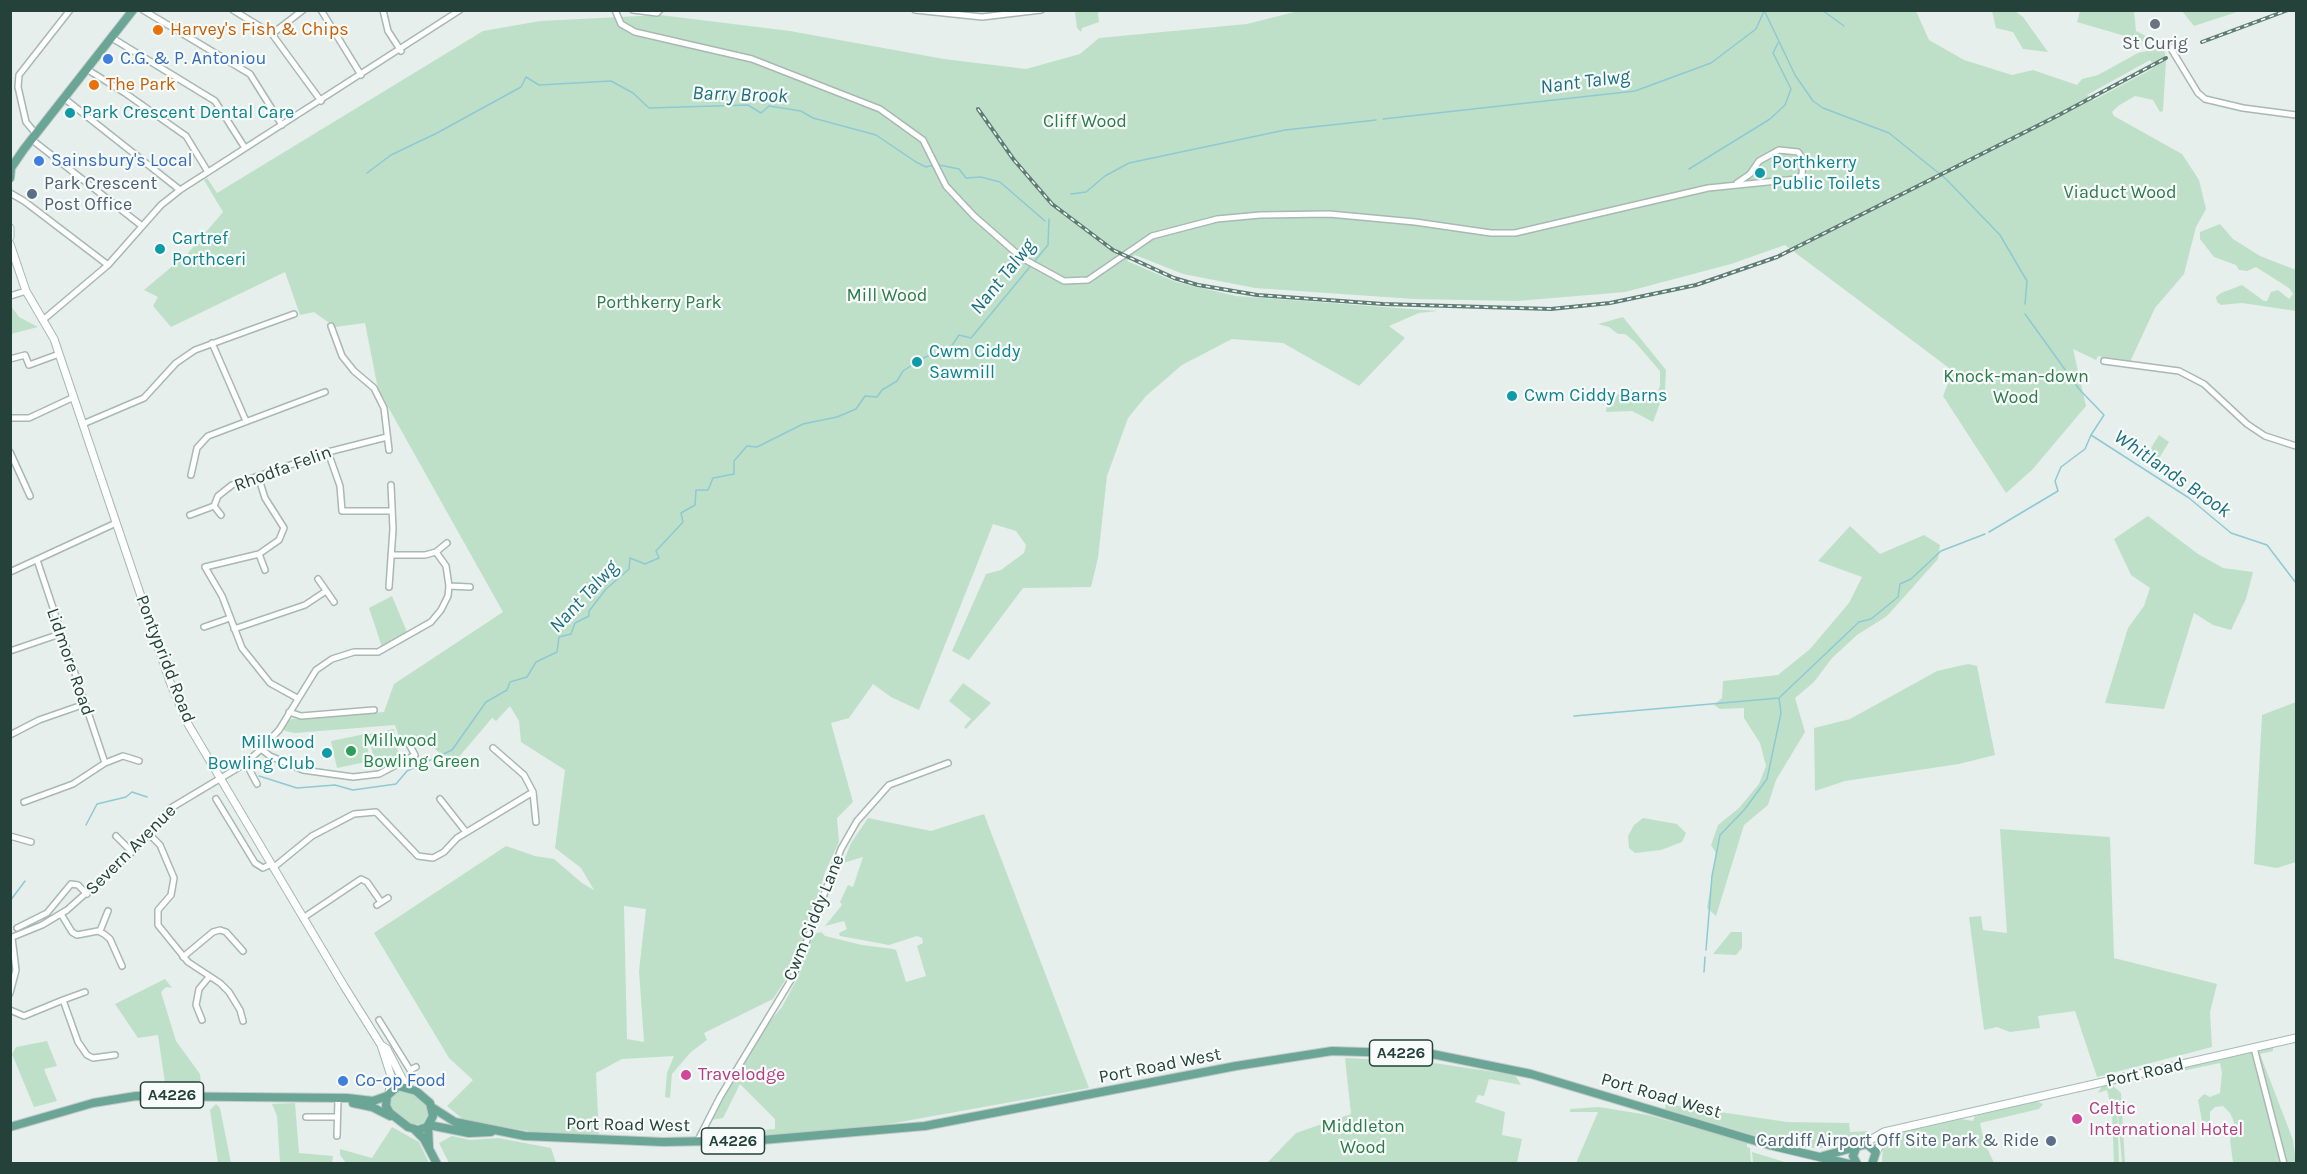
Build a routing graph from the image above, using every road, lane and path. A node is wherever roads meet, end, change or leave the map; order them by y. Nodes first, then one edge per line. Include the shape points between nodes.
1 (70, 10) edge
2 (133, 10) edge
3 (143, 10) edge
4 (232, 10) edge
5 (303, 10) edge
6 (321, 10) edge
7 (383, 10) edge
8 (460, 10) edge
9 (615, 10) edge
10 (633, 10) edge
11 (660, 10) edge
12 (915, 10) edge
13 (1041, 10) edge
14 (272, 34) junction
15 (112, 38) junction
16 (2155, 45) dead end
17 (401, 51) junction
18 (88, 70) junction
19 (361, 75) junction
20 (64, 99) junction
21 (321, 101) junction
22 (2296, 116) edge
23 (282, 125) junction
24 (34, 136) junction
25 (245, 148) junction
26 (11, 168) edge
27 (208, 172) junction
28 (10, 178) edge
29 (1737, 183) junction
30 (180, 190) junction
31 (10, 193) edge
32 (142, 226) junction
33 (10, 228) edge
34 (10, 237) edge
35 (10, 244) edge
36 (108, 265) junction
37 (26, 291) junction
38 (10, 296) edge
39 (294, 314) dead end
40 (43, 320) junction
41 (331, 326) dead end
42 (212, 343) junction
43 (59, 354) junction
44 (10, 359) edge
45 (2104, 361) dead end
46 (325, 392) dead end
47 (74, 397) junction
48 (11, 420) edge
49 (246, 421) junction
50 (83, 424) junction
51 (387, 437) junction
52 (2296, 446) edge
53 (389, 450) dead end
54 (10, 452) edge
55 (328, 452) junction
56 (190, 475) dead end
57 (258, 476) junction
58 (391, 485) dead end
59 (30, 496) dead end
60 (214, 506) junction
61 (392, 511) junction
62 (189, 515) dead end
63 (221, 515) dead end
64 (116, 524) junction
65 (447, 543) dead end
66 (436, 552) junction
67 (259, 554) junction
68 (391, 555) junction
69 (37, 560) junction
70 (264, 570) dead end
71 (10, 572) edge
72 (318, 579) dead end
73 (449, 586) junction
74 (389, 587) dead end
75 (470, 587) dead end
76 (326, 591) junction
77 (334, 602) dead end
78 (230, 618) junction
79 (204, 627) dead end
80 (234, 629) junction
81 (60, 634) junction
82 (10, 651) edge
83 (297, 698) junction
84 (85, 704) junction
85 (374, 710) dead end
86 (289, 712) junction
87 (10, 735) edge
88 (410, 746) dead end
89 (493, 748) dead end
90 (261, 749) junction
91 (139, 760) dead end
92 (246, 762) junction
93 (105, 763) junction
94 (948, 763) dead end
95 (219, 778) junction
96 (257, 784) dead end
97 (533, 792) junction
98 (216, 800) dead end
99 (440, 800) dead end
100 (24, 802) dead end
101 (536, 822) dead end
102 (466, 832) junction
103 (148, 833) junction
104 (10, 836) edge
105 (116, 836) dead end
106 (31, 842) dead end
107 (132, 852) junction
108 (272, 866) junction
109 (87, 894) junction
110 (388, 898) dead end
111 (108, 911) dead end
112 (61, 914) junction
113 (303, 918) junction
114 (17, 928) dead end
115 (100, 931) junction
116 (11, 938) edge
117 (243, 951) dead end
118 (183, 957) junction
119 (122, 966) dead end
120 (209, 977) junction
121 (85, 992) dead end
122 (10, 993) edge
123 (63, 1000) junction
124 (10, 1010) edge
125 (202, 1020) dead end
126 (243, 1021) dead end
127 (372, 1031) junction
128 (2296, 1038) edge
129 (381, 1045) junction
130 (2253, 1048) junction
131 (115, 1054) dead end
132 (413, 1070) dead end
133 (406, 1086) junction
134 (388, 1094) junction
135 (338, 1099) junction
136 (433, 1108) junction
137 (306, 1117) dead end
138 (337, 1117) junction
139 (395, 1120) junction
140 (429, 1125) junction
141 (10, 1127) edge
142 (414, 1129) junction
143 (493, 1132) junction
144 (1888, 1132) junction
145 (337, 1136) dead end
146 (697, 1142) junction
147 (1860, 1146) junction
148 (429, 1147) junction
149 (1876, 1153) junction
150 (1821, 1156) junction
151 (437, 1164) edge
152 (1849, 1164) edge
153 (1857, 1164) edge
154 (1872, 1164) edge
155 (1881, 1164) edge
156 (2284, 1164) edge

1 - 24 street via 19,75 26,122
2 - 15 main road
3 - 23 street via 250,74
4 - 14 street
5 - 14 street
6 - 19 street
7 - 17 street via 388,31
8 - 17 street
9 - 29 street via 621,24 635,33 752,59 880,109 923,140 954,197 1028,262 1064,280 1088,279 1152,236 1182,226 1239,216 1329,214 1504,234 1555,226
10 - 11 street
12 - 13 street via 982,17
14 - 21 street
15 - 18 main road
15 - 25 street via 215,101
16 - 22 street via 2169,47 2205,99
17 - 19 street
18 - 20 main road
18 - 27 street via 186,136
19 - 21 street
20 - 24 main road
20 - 30 street
21 - 23 street
23 - 25 street
24 - 26 main road
24 - 32 street
25 - 27 street
26 - 28 main road
27 - 30 street
29 - 29 street via 1759,161 1779,150 1798,152 1803,159 1802,175 1797,179
30 - 32 street
31 - 36 street
32 - 36 street
33 - 34 main road
35 - 37 main road, Pontypridd Road
36 - 40 street
37 - 38 street
37 - 40 main road, Pontypridd Road
39 - 42 street
40 - 43 main road, Pontypridd Road
41 - 51 street via 342,356 374,388 384,408
42 - 49 street
42 - 50 street via 176,363 144,398
43 - 44 street via 29,365 25,355
43 - 47 main road, Pontypridd Road
45 - 52 street via 2179,371 2204,384 2265,436
46 - 49 street
47 - 48 street via 29,418
47 - 50 main road, Pontypridd Road
49 - 56 street via 202,440
50 - 64 main road, Pontypridd Road
51 - 53 street
51 - 55 street, Rhodfa Felin
54 - 59 street
55 - 57 street, Rhodfa Felin
55 - 61 street via 340,486 342,511
57 - 60 street, Rhodfa Felin via 232,485 218,496
57 - 67 street via 265,498 284,528 274,546
58 - 61 street
60 - 62 street, Rhodfa Felin
60 - 63 street
61 - 68 street
64 - 69 street
64 - 95 main road, Pontypridd Road via 175,696
65 - 66 street
66 - 68 street
66 - 73 street via 446,566
67 - 70 street
67 - 78 street via 205,567
68 - 74 street
69 - 71 street
69 - 81 street, Lidmore Road
72 - 76 street
73 - 75 street
73 - 83 street, Severn Avenue via 441,610 431,622 378,652 354,652 332,659 316,670
76 - 77 street
76 - 80 street via 305,605
78 - 79 street
78 - 80 street
80 - 83 street via 242,648 264,678
81 - 82 street
81 - 84 street, Lidmore Road
83 - 86 street, Severn Avenue
84 - 87 street
84 - 93 street, Lidmore Road
85 - 86 street via 301,716
86 - 90 street, Severn Avenue
88 - 90 street via 415,755 380,774 353,777 303,770
89 - 97 street via 524,775
90 - 92 street, Severn Avenue
91 - 93 street via 123,756
92 - 95 street, Severn Avenue
92 - 96 street
93 - 100 street via 73,784
94 - 146 street, Cwm Ciddy Lane via 889,785 857,821 841,849 794,975
95 - 103 street, Severn Avenue via 171,808
95 - 108 main road, Pontypridd Road
97 - 101 street
97 - 102 street
98 - 108 street via 255,863 263,868
99 - 102 street
102 - 108 street via 433,858 418,856 376,812 354,814 312,836
103 - 107 street, Severn Avenue
103 - 118 street via 160,845 174,879 171,895 158,910 158,925
104 - 106 street
105 - 107 street
107 - 109 street, Severn Avenue
108 - 113 main road, Pontypridd Road
109 - 112 street, Severn Avenue
109 - 114 street via 71,884 46,913
110 - 113 street via 379,904 367,882 361,879
111 - 115 street
112 - 115 street via 77,935
112 - 116 street, Severn Avenue
113 - 127 main road, Pontypridd Road
115 - 119 street via 110,939
116 - 122 street via 16,970
117 - 118 street via 220,930
118 - 120 street
120 - 125 street via 199,989 196,1005
120 - 126 street via 229,992
121 - 123 street
123 - 124 street via 24,1016
123 - 131 street via 78,1042 87,1055 93,1058
127 - 129 main road, Pontypridd Road
127 - 132 street via 380,1023
128 - 130 main road, Port Road
129 - 133 main road, Pontypridd Road via 387,1049
129 - 134 main road, Pontypridd Road via 391,1076
130 - 144 main road, Port Road
130 - 156 street
133 - 134 main road via 398,1086
133 - 136 main road
134 - 135 main road, A4226 via 373,1101
134 - 139 main road via 387,1110
135 - 138 street
135 - 139 main road, A4226 via 372,1107
135 - 141 main road, A4226 via 136,1096 93,1103
136 - 140 main road
136 - 143 main road, Port Road West / A4226 via 455,1122
137 - 138 street
138 - 145 street
139 - 142 main road
140 - 142 main road
140 - 143 main road, Port Road West / A4226 via 469,1133
140 - 148 main road
142 - 148 main road
143 - 146 main road, Port Road West / A4226 via 601,1141
144 - 147 main road, Port Road
144 - 149 main road
146 - 150 main road, Port Road West / A4226 via 826,1136 925,1126 1332,1051 1432,1054 1531,1074 1768,1145
147 - 149 main road via 1872,1146
147 - 150 main road, Port Road West / A4226
147 - 153 main road via 1853,1156
148 - 151 main road
149 - 154 main road
149 - 155 main road
150 - 152 main road, Port Road West / A4226

